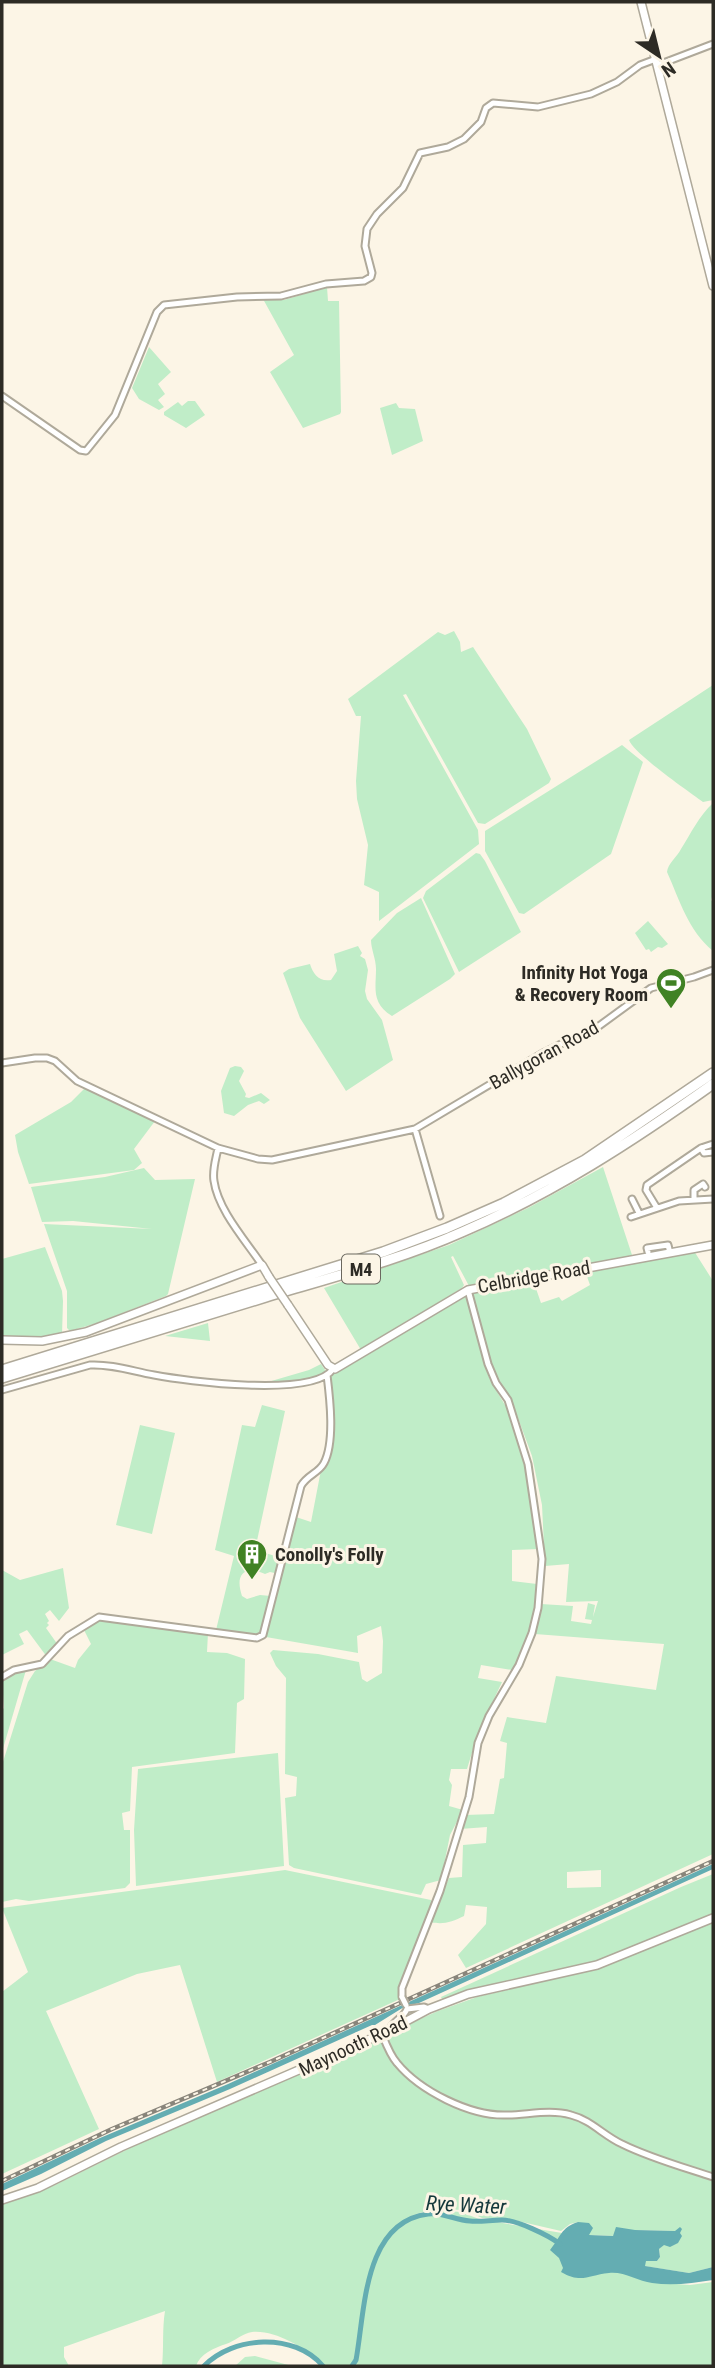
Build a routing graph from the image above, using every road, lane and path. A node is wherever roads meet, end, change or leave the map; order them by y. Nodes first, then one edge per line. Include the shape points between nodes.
1 (641, 2) edge
2 (713, 44) edge
3 (657, 62) junction
4 (713, 286) edge
5 (2, 396) edge
6 (713, 970) edge
7 (2, 1063) edge
8 (713, 1073) edge
9 (713, 1084) edge
10 (415, 1129) junction
11 (713, 1144) edge
12 (218, 1147) junction
13 (701, 1148) junction
14 (713, 1152) edge
15 (705, 1186) dead end
16 (694, 1199) junction
17 (713, 1199) edge
18 (635, 1202) dead end
19 (657, 1208) junction
20 (639, 1213) junction
21 (440, 1216) dead end
22 (631, 1217) dead end
23 (713, 1245) edge
24 (648, 1252) dead end
25 (670, 1253) junction
26 (262, 1265) junction
27 (468, 1290) junction
28 (2, 1340) edge
29 (2, 1370) edge
30 (330, 1372) junction
31 (2, 1378) edge
32 (2, 1390) edge
33 (2, 1677) edge
34 (713, 1918) edge
35 (407, 2008) junction
36 (429, 2010) junction
37 (386, 2033) junction
38 (713, 2177) edge
39 (2, 2200) edge

1 - 3 main road
2 - 3 street
3 - 4 main road
3 - 5 street via 640,65 610,86 538,107 493,103 474,130 457,144 419,153 406,183 367,229 365,246 372,269 368,279 281,296 164,305 157,312 115,415 89,449 83,452
6 - 10 street, Ballygoran Road via 651,988 588,1034 558,1045
7 - 12 street, Ballygoran Road via 35,1058 55,1061 77,1081
8 - 29 highway, M4 via 584,1160 447,1228
9 - 31 highway, M4 via 579,1174 460,1233 372,1265
10 - 12 street, Ballygoran Road via 264,1161
10 - 21 street
11 - 13 street
12 - 26 street via 214,1185 224,1210
13 - 14 street via 704,1153
13 - 19 street via 647,1185
15 - 16 street via 694,1191
16 - 17 street
16 - 19 street
18 - 20 street
19 - 20 street
20 - 22 street
23 - 25 main road, Celbridge Road
24 - 25 street via 647,1248 668,1245
25 - 27 main road, Celbridge Road
26 - 28 main road via 86,1332 42,1341
26 - 30 main road, bridge
27 - 30 main road, Celbridge Road
27 - 35 street, bridge via 488,1364 508,1400 527,1456 542,1569 532,1633 478,1743 444,1880 402,1988
30 - 32 street via 305,1383 256,1386 155,1375 104,1364
30 - 33 street via 326,1457 302,1486 261,1637 99,1617 68,1636 42,1664
34 - 36 main road, Maynooth Road via 597,1965 468,1994
35 - 36 street
35 - 37 street
36 - 37 main road, Maynooth Road
37 - 38 street via 396,2062 447,2100 504,2115 570,2114 630,2148
37 - 39 main road, Maynooth Road

